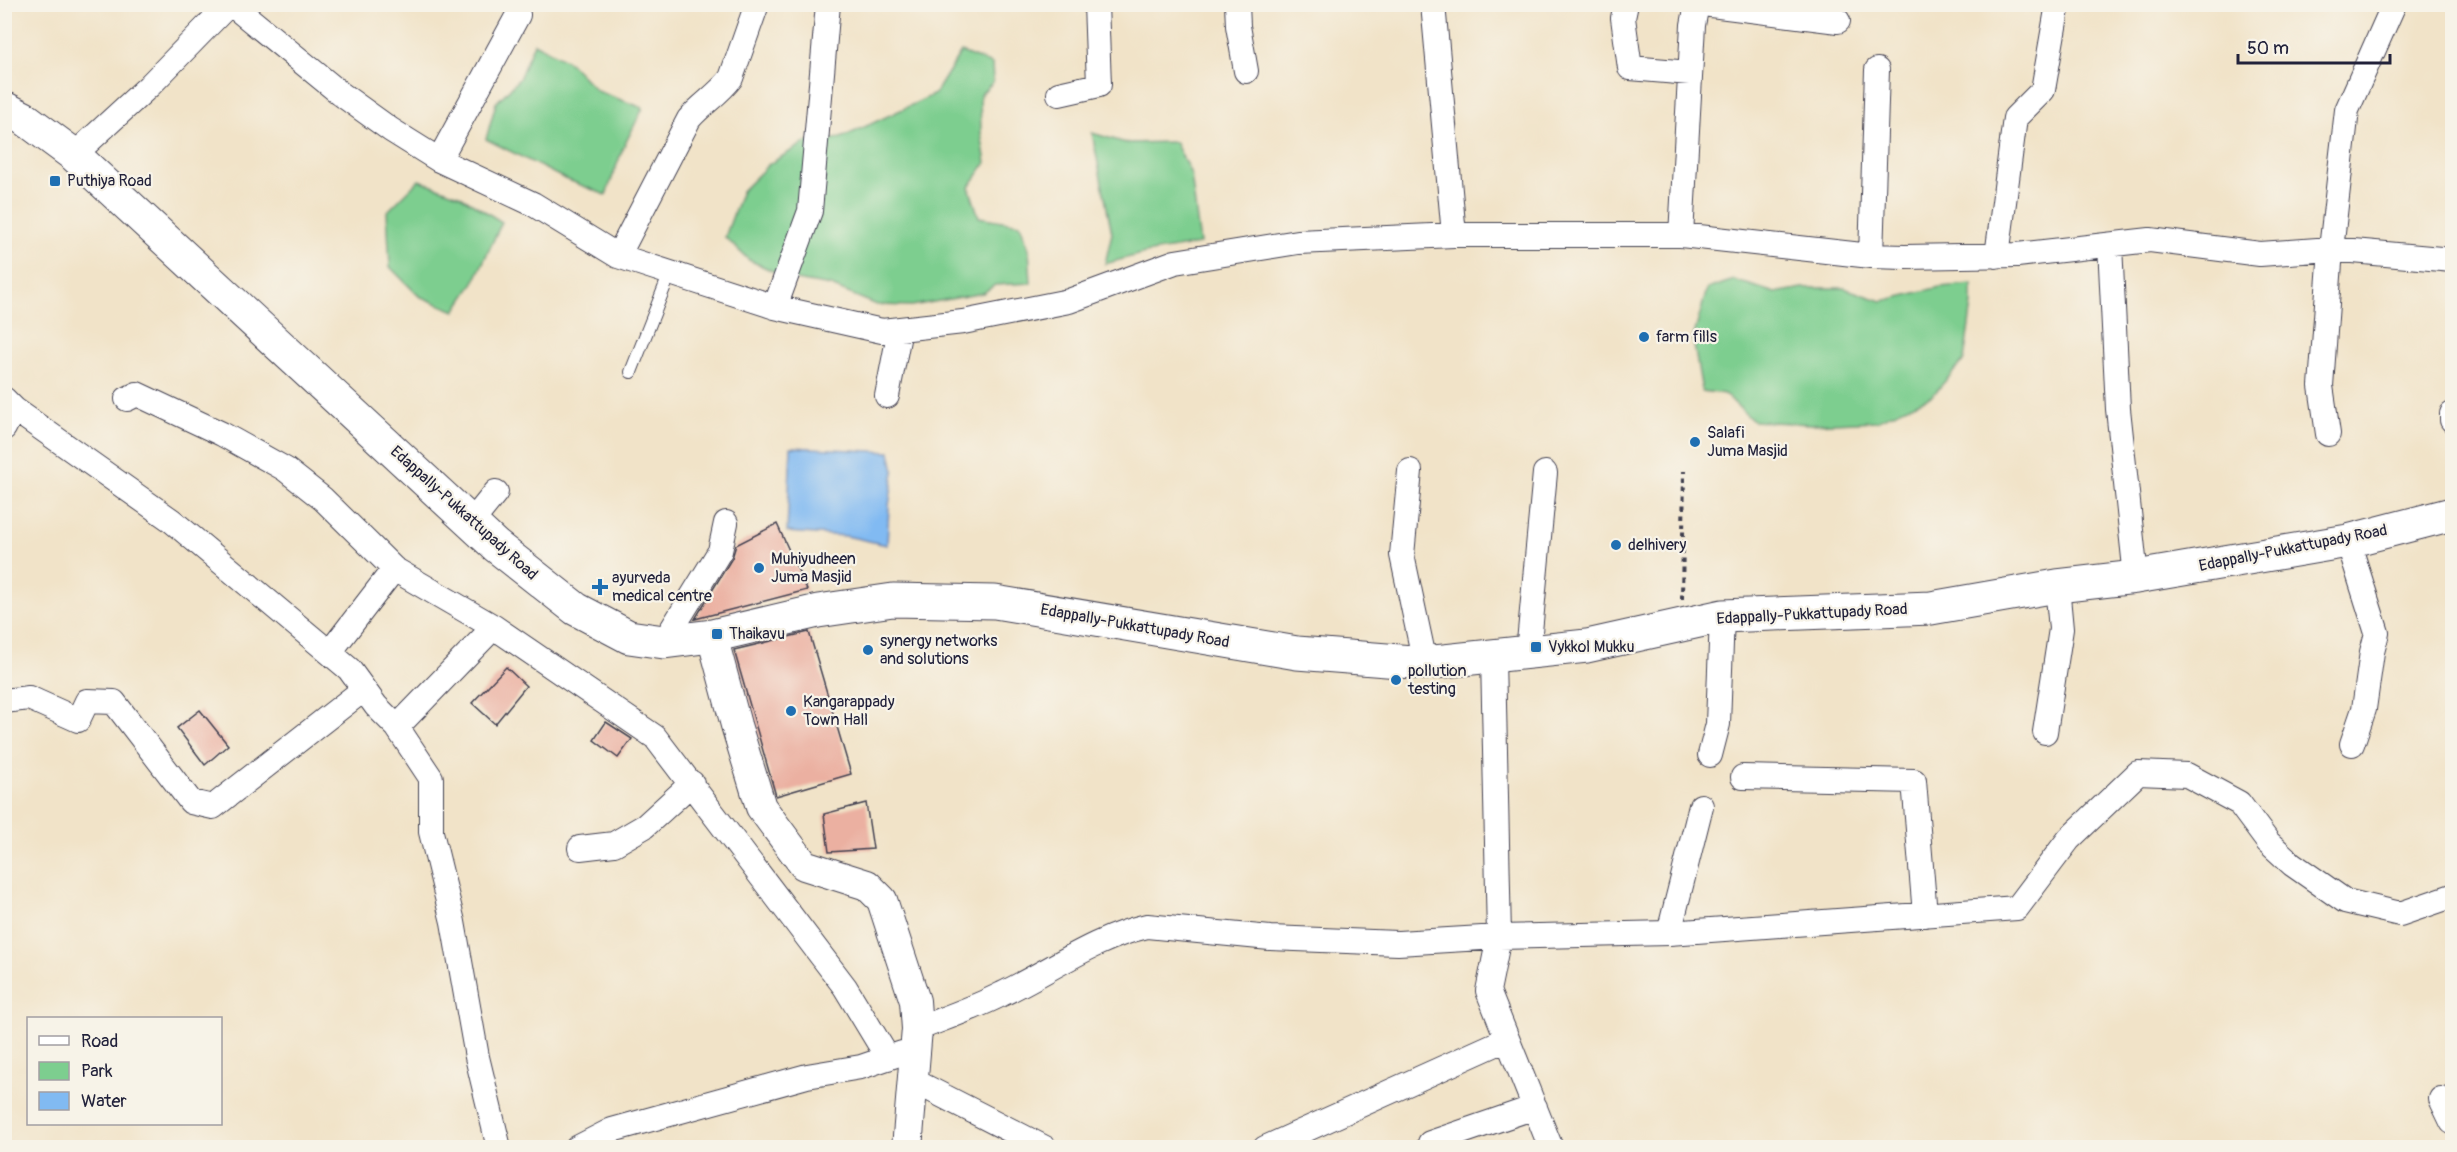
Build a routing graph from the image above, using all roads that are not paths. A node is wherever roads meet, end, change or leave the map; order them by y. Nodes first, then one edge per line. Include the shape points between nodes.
1 (230, 4) edge
2 (757, 4) edge
3 (828, 4) edge
4 (1096, 4) edge
5 (1237, 4) edge
6 (1433, 4) edge
7 (1626, 4) edge
8 (1697, 4) edge
9 (1703, 4) edge
10 (2058, 4) edge
11 (2394, 4) edge
12 (518, 15) dead end
13 (1838, 21) dead end
14 (1877, 70) dead end
15 (1246, 71) dead end
16 (1690, 73) junction
17 (1059, 94) dead end
18 (4, 108) edge
19 (74, 155) junction
20 (439, 160) junction
21 (1454, 235) junction
22 (1681, 235) junction
23 (2110, 245) junction
24 (2331, 249) junction
25 (618, 256) junction
26 (1871, 256) junction
27 (1997, 256) junction
28 (2452, 260) edge
29 (670, 273) junction
30 (775, 307) junction
31 (900, 329) junction
32 (631, 372) dead end
33 (887, 396) dead end
34 (127, 399) dead end
35 (8, 412) edge
36 (2452, 414) edge
37 (2452, 420) edge
38 (2328, 434) dead end
39 (1410, 471) dead end
40 (1545, 473) dead end
41 (496, 492) dead end
42 (2452, 514) edge
43 (471, 523) junction
44 (726, 523) dead end
45 (2348, 541) junction
46 (394, 569) junction
47 (2136, 577) junction
48 (2056, 586) junction
49 (1722, 616) junction
50 (494, 627) junction
51 (712, 636) junction
52 (664, 642) junction
53 (330, 652) junction
54 (1528, 653) junction
55 (1493, 657) junction
56 (1425, 663) junction
57 (363, 690) junction
58 (4, 701) edge
59 (397, 727) junction
60 (2045, 732) dead end
61 (2352, 744) dead end
62 (1710, 755) dead end
63 (1743, 777) dead end
64 (692, 783) junction
65 (1701, 806) dead end
66 (580, 848) dead end
67 (2452, 896) edge
68 (1925, 915) junction
69 (1669, 933) junction
70 (1499, 938) junction
71 (1508, 1039) junction
72 (907, 1046) junction
73 (912, 1080) junction
74 (2441, 1099) dead end
75 (1535, 1107) junction
76 (2452, 1122) edge
77 (1430, 1143) dead end
78 (499, 1148) edge
79 (578, 1148) edge
80 (907, 1148) edge
81 (1045, 1148) edge
82 (1265, 1148) edge
83 (1551, 1148) edge

1 - 19 street
1 - 20 street via 340,94
2 - 25 street via 730,78 689,119
3 - 30 street via 810,211
4 - 17 street via 1099,86
5 - 15 street
6 - 21 street
7 - 16 street via 1623,18 1630,68
8 - 16 street
9 - 13 street
10 - 27 street via 2043,90 2014,118
11 - 24 street via 2348,110
12 - 20 street
14 - 26 street
16 - 22 street
18 - 19 main road, Edappally-Pukkattupady Road via 24,117
19 - 43 main road, Edappally-Pukkattupady Road
20 - 25 street via 533,204
21 - 22 street
21 - 31 street via 1298,242 1175,262 1069,301 963,322
22 - 26 street
23 - 24 street via 2150,240 2260,254
23 - 27 street
23 - 47 street via 2118,409
24 - 28 street
24 - 38 street via 2321,386
25 - 29 street
26 - 27 street
29 - 30 street
29 - 32 lane
30 - 31 street via 882,331
31 - 33 street
34 - 46 street via 137,394 285,469 323,499
35 - 53 street via 171,520
36 - 37 street
39 - 56 street via 1402,555
40 - 54 street
41 - 43 street
42 - 45 main road, Edappally-Pukkattupady Road
43 - 52 main road, Edappally-Pukkattupady Road via 576,609 629,637
44 - 52 street via 720,551
45 - 47 main road, Edappally-Pukkattupady Road
45 - 61 street via 2377,633 2364,709
46 - 50 street
46 - 53 street
47 - 48 main road, Edappally-Pukkattupady Road
48 - 49 main road, Edappally-Pukkattupady Road via 1931,608
48 - 60 street via 2061,629
49 - 54 main road, Edappally-Pukkattupady Road via 1587,646
49 - 62 street via 1718,724
50 - 59 street
50 - 64 street via 655,737
51 - 52 main road, Edappally-Pukkattupady Road
51 - 56 main road, Edappally-Pukkattupady Road via 818,611 893,600 995,602 1298,653
51 - 72 street via 761,807 804,865 867,885 882,900 915,1001
53 - 57 street via 349,669
54 - 55 main road, Edappally-Pukkattupady Road
55 - 56 main road, Edappally-Pukkattupady Road
55 - 70 street
57 - 58 street via 213,807 191,802 114,702 87,701 78,720 29,698
57 - 59 street
59 - 78 street via 431,778 431,831
63 - 68 street via 1914,781
64 - 66 street via 630,835 614,844
64 - 72 street via 845,987
65 - 69 street
67 - 68 street via 2400,914 2345,901 2284,857 2239,802 2187,775 2138,773 2069,839 2018,908
68 - 69 street
69 - 70 street
70 - 71 street via 1488,991
70 - 72 street via 1398,943 1270,938 1147,926 1119,934
71 - 75 street
71 - 82 street
72 - 73 street
72 - 79 street via 861,1067 807,1076 612,1130
73 - 80 street
73 - 81 street
74 - 76 street
75 - 77 street
75 - 83 street

